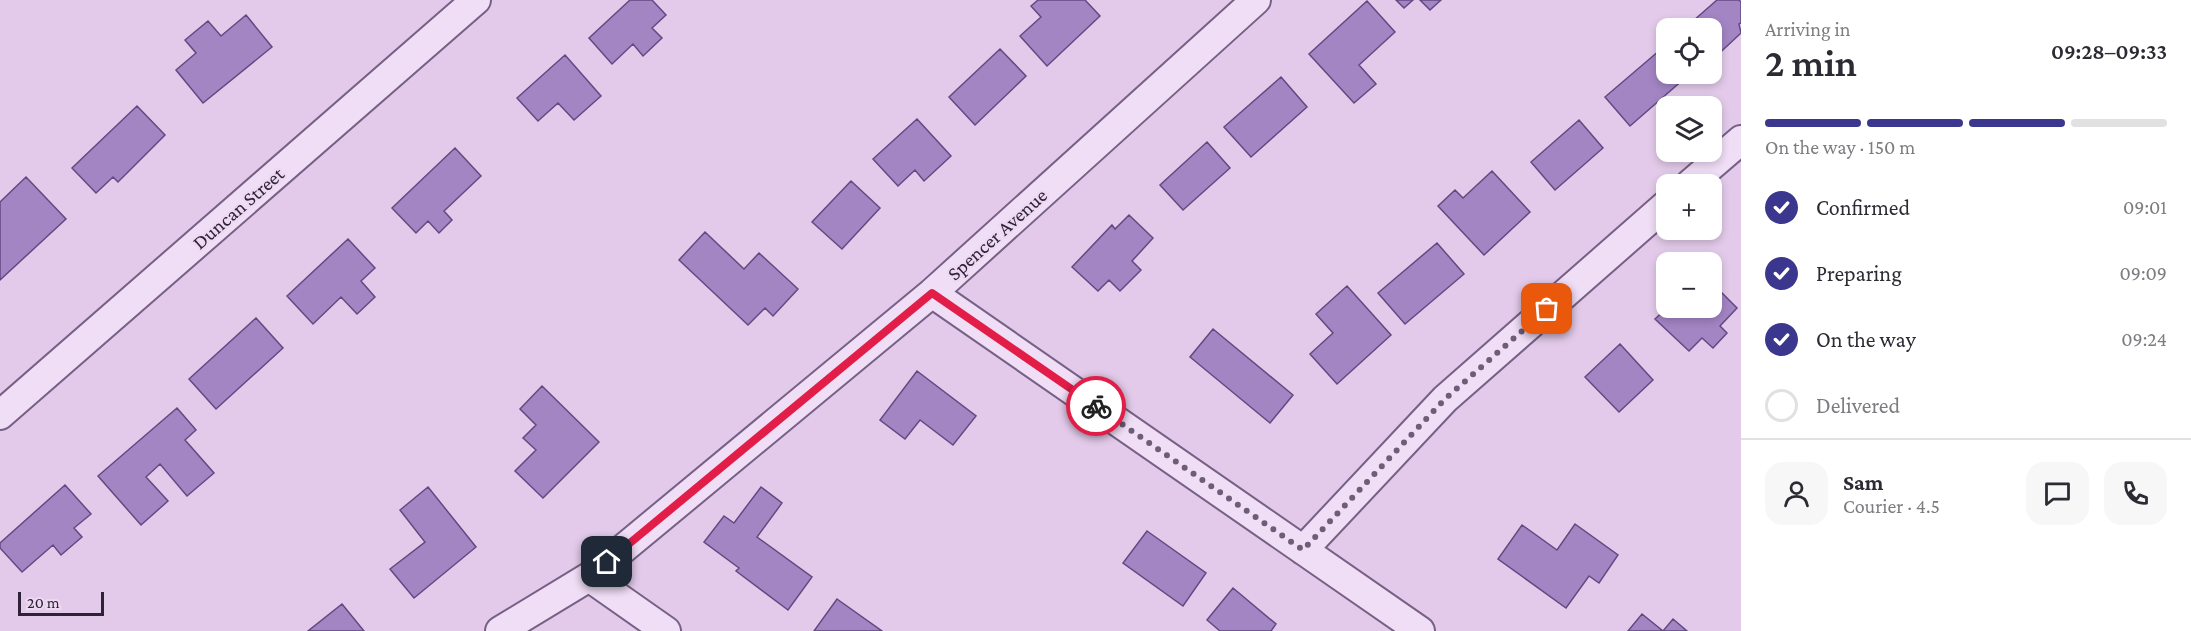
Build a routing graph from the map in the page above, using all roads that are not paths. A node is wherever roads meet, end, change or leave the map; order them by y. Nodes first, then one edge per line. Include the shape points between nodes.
1 (476, 0) edge
2 (1256, 0) edge
3 (1741, 140) edge
4 (1702, 174) edge
5 (1656, 214) edge
6 (932, 293) junction
7 (0, 415) edge
8 (1303, 550) junction
9 (589, 577) junction
10 (500, 631) edge
11 (666, 631) edge
12 (1420, 631) edge

1 - 7 street, Duncan Street
2 - 6 street, Spencer Avenue
3 - 4 street
5 - 8 street via 1445,399
6 - 8 street
6 - 9 street, Spencer Avenue
8 - 12 street
9 - 10 street, Spencer Avenue
9 - 11 street

